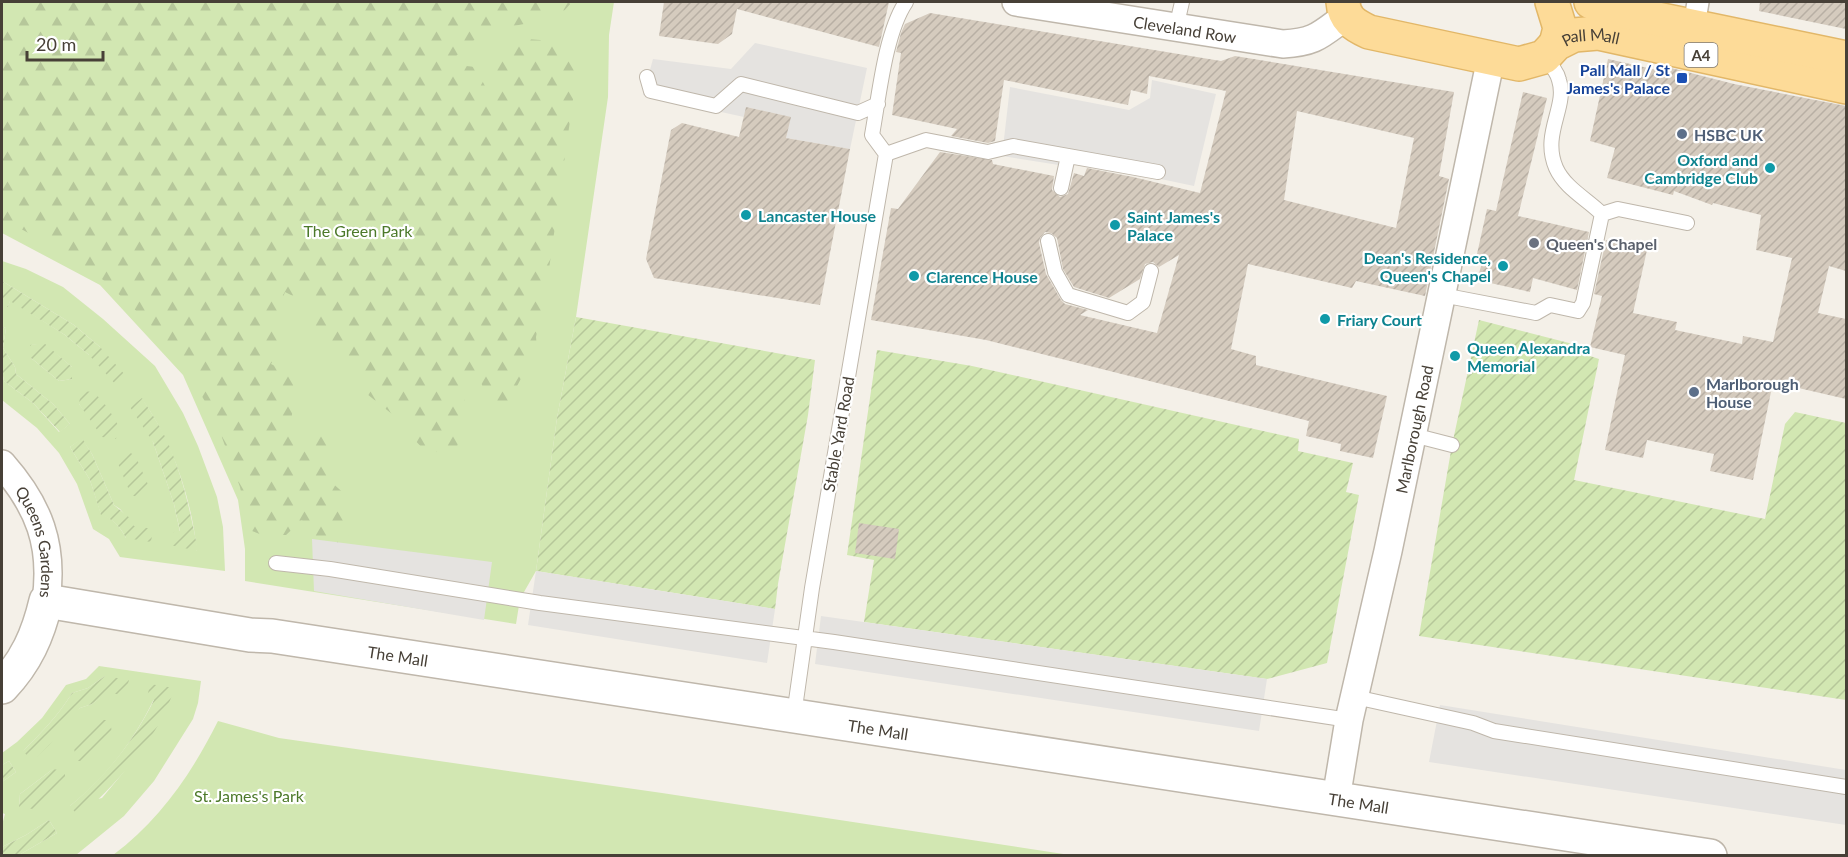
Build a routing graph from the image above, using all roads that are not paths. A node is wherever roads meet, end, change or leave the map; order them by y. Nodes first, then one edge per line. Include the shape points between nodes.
1 (906, 2) edge
2 (1016, 2) edge
3 (1182, 2) edge
4 (1552, 2) edge
5 (1591, 2) edge
6 (1345, 9) edge
7 (1696, 14) edge
8 (1176, 28) junction
9 (1550, 50) junction
10 (1491, 58) junction
11 (1846, 58) edge
12 (647, 78) dead end
13 (1846, 87) edge
14 (878, 104) junction
15 (886, 154) junction
16 (1068, 156) junction
17 (1158, 172) dead end
18 (1060, 188) dead end
19 (1602, 214) junction
20 (1686, 223) dead end
21 (1048, 241) dead end
22 (1151, 271) dead end
23 (1442, 295) junction
24 (1413, 435) junction
25 (1452, 445) dead end
26 (2, 464) edge
27 (276, 563) dead end
28 (46, 601) junction
29 (804, 639) junction
30 (2, 687) edge
31 (1352, 708) junction
32 (794, 715) junction
33 (1846, 787) edge
34 (1336, 800) junction
35 (1710, 855) edge

1 - 14 lane via 891,33
2 - 8 street, Cleveland Row
3 - 8 lane
4 - 9 main road via 1560,28
5 - 7 main road, Pall Mall / A4 via 1638,15
6 - 8 street, Cleveland Row via 1324,33 1305,43 1283,44
6 - 10 main road, Pall Mall / A4 via 1354,25 1369,32
7 - 11 main road, Pall Mall / A4
9 - 10 main road, Pall Mall / A4 via 1519,64
9 - 13 main road, Pall Mall / A4 via 1574,36 1598,33
9 - 19 lane via 1561,89 1550,140 1557,170 1569,186
10 - 23 street, Marlborough Road
12 - 14 lane via 651,91 716,106 741,84 858,112
14 - 15 lane via 873,135
15 - 16 lane via 926,140 988,152 1013,146
15 - 29 lane, Stable Yard Road
16 - 17 lane
16 - 18 lane
19 - 20 lane via 1617,209
19 - 23 lane via 1578,311 1550,305 1536,313
21 - 22 lane via 1055,272 1068,295 1128,313 1143,302
23 - 24 street, Marlborough Road
24 - 25 lane
24 - 31 street, Marlborough Road
26 - 28 street, Queens Gardens via 32,503 41,528 50,575
27 - 29 lane
28 - 30 street, Queens Gardens via 27,656
28 - 32 street, The Mall
29 - 31 lane
29 - 32 lane, Stable Yard Road
31 - 33 lane via 1473,723 1494,731
31 - 34 street, Marlborough Road
32 - 34 street, The Mall
34 - 35 street, The Mall

